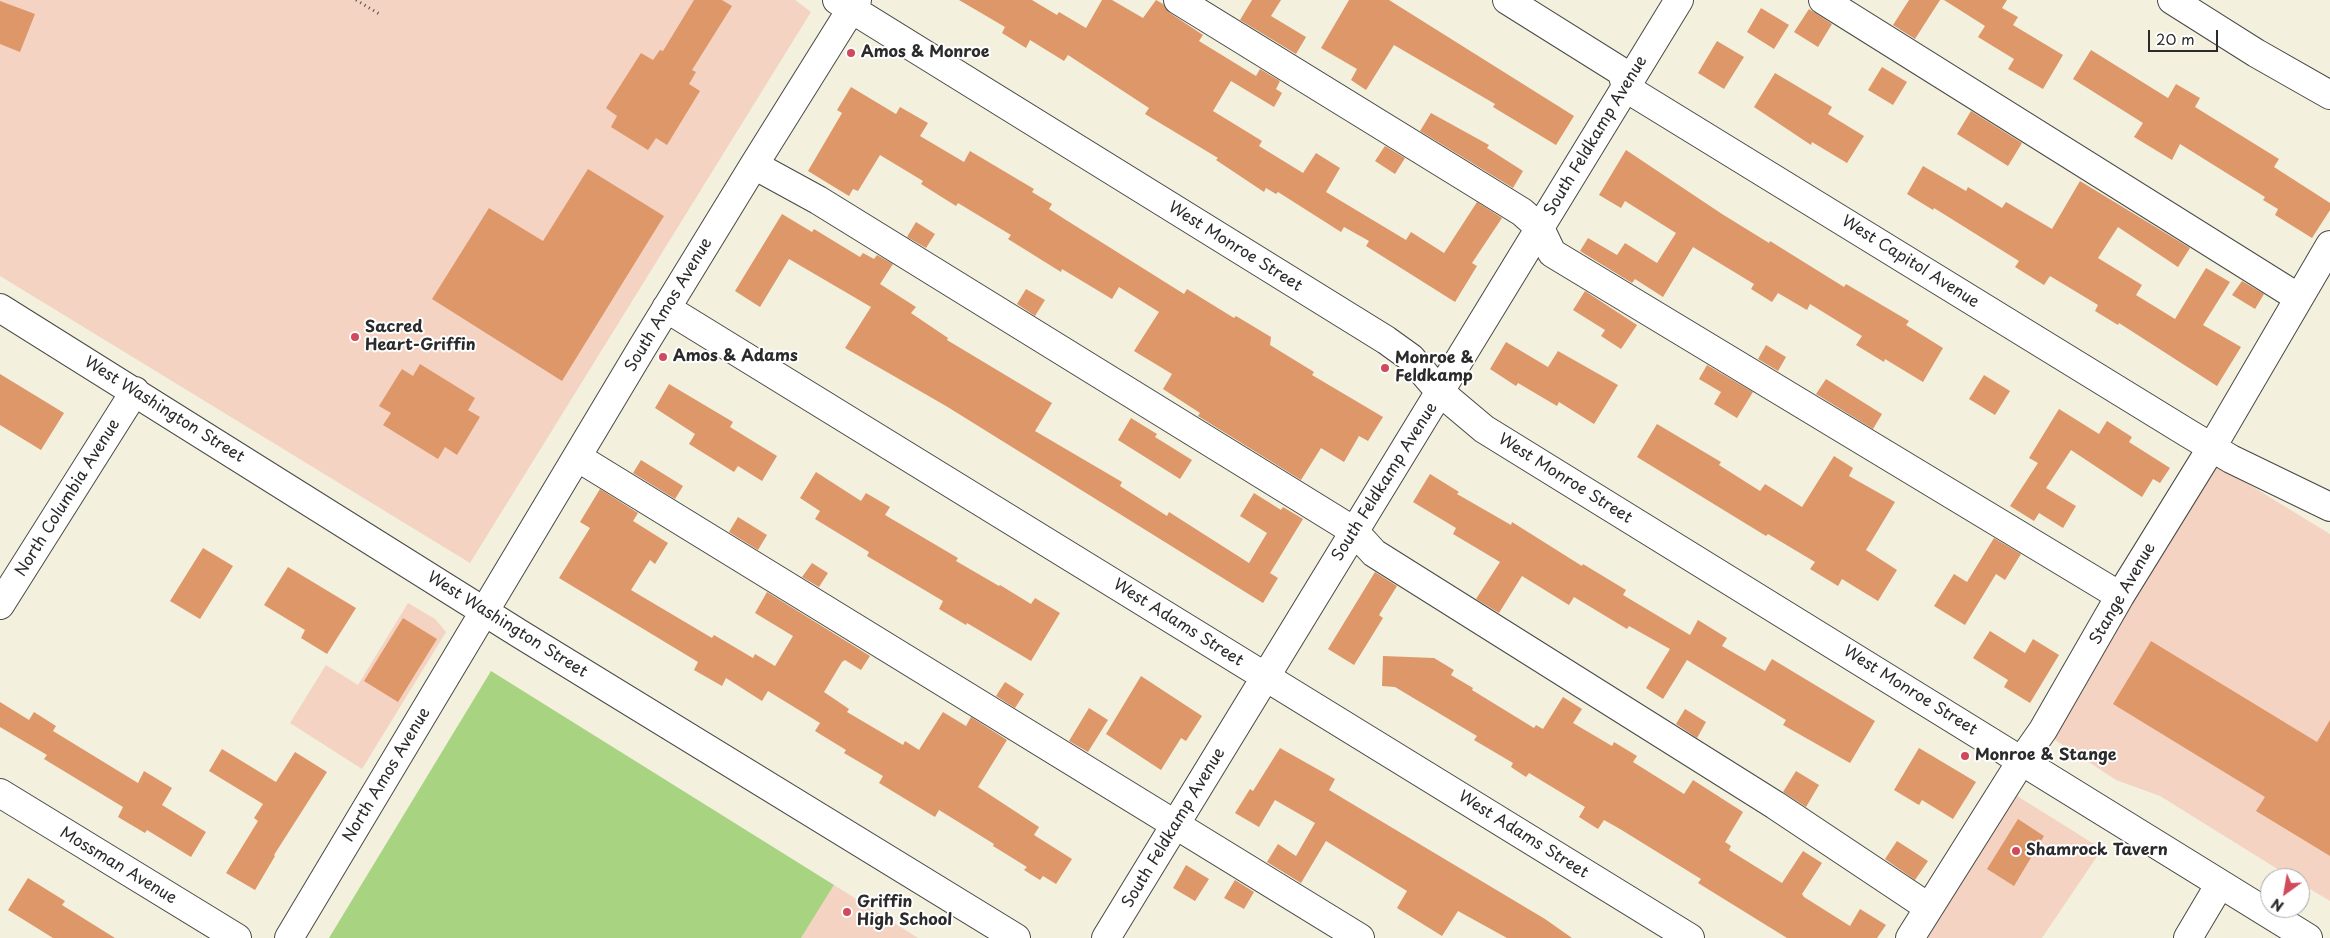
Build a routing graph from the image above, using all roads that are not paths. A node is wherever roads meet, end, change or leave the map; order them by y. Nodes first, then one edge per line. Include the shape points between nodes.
1 (1178, 0) edge
2 (1507, 0) edge
3 (1679, 0) edge
4 (1823, 0) edge
5 (2172, 0) edge
6 (849, 3) edge
7 (1626, 88) junction
8 (2330, 95) edge
9 (754, 165) junction
10 (1540, 228) junction
11 (2330, 245) edge
12 (2299, 298) junction
13 (0, 308) edge
14 (666, 308) junction
15 (135, 391) junction
16 (1440, 392) junction
17 (2212, 447) junction
18 (577, 457) junction
19 (2330, 507) edge
20 (1354, 531) junction
21 (2120, 596) junction
22 (0, 605) edge
23 (484, 612) junction
24 (1266, 677) junction
25 (2022, 760) junction
26 (0, 793) edge
27 (1175, 825) junction
28 (2220, 884) junction
29 (1928, 907) junction
30 (237, 938) edge
31 (289, 938) edge
32 (1016, 938) edge
33 (1106, 938) edge
34 (1360, 938) edge
35 (1690, 938) edge
36 (1910, 938) edge
37 (2188, 938) edge
38 (2308, 938) edge

1 - 10 street via 1522,212
2 - 7 street, West Capitol Avenue via 1622,72
3 - 7 street, South Feldkamp Avenue
4 - 12 street
5 - 8 street
6 - 9 street, South Amos Avenue
6 - 16 street, West Monroe Street via 1386,340 1411,358
7 - 10 street, South Feldkamp Avenue
7 - 17 street, West Capitol Avenue
9 - 14 street, South Amos Avenue
9 - 20 street via 826,205
10 - 16 street, South Feldkamp Avenue
10 - 21 street via 1552,253
11 - 12 street, Stange Avenue
12 - 17 street, Stange Avenue
13 - 15 street, West Washington Street
14 - 18 street, South Amos Avenue
14 - 24 street, West Adams Street
15 - 22 street, North Columbia Avenue
15 - 23 street, West Washington Street
16 - 20 street, South Feldkamp Avenue
16 - 25 street, West Monroe Street via 1484,429
17 - 19 street, West Capitol Avenue
17 - 21 street, Stange Avenue
18 - 23 street, South Amos Avenue
18 - 27 street
20 - 24 street, South Feldkamp Avenue
20 - 29 street via 1374,553 1775,805
21 - 25 street, Stange Avenue via 2043,730
23 - 31 street, North Amos Avenue
23 - 32 street, West Washington Street
24 - 27 street, South Feldkamp Avenue
24 - 35 street, West Adams Street
25 - 28 street, West Monroe Street
25 - 29 street, Stange Avenue
26 - 30 street, Mossman Avenue
27 - 33 street, South Feldkamp Avenue
27 - 34 street
28 - 37 street
28 - 38 street, West Monroe Street
29 - 36 street, Stange Avenue

